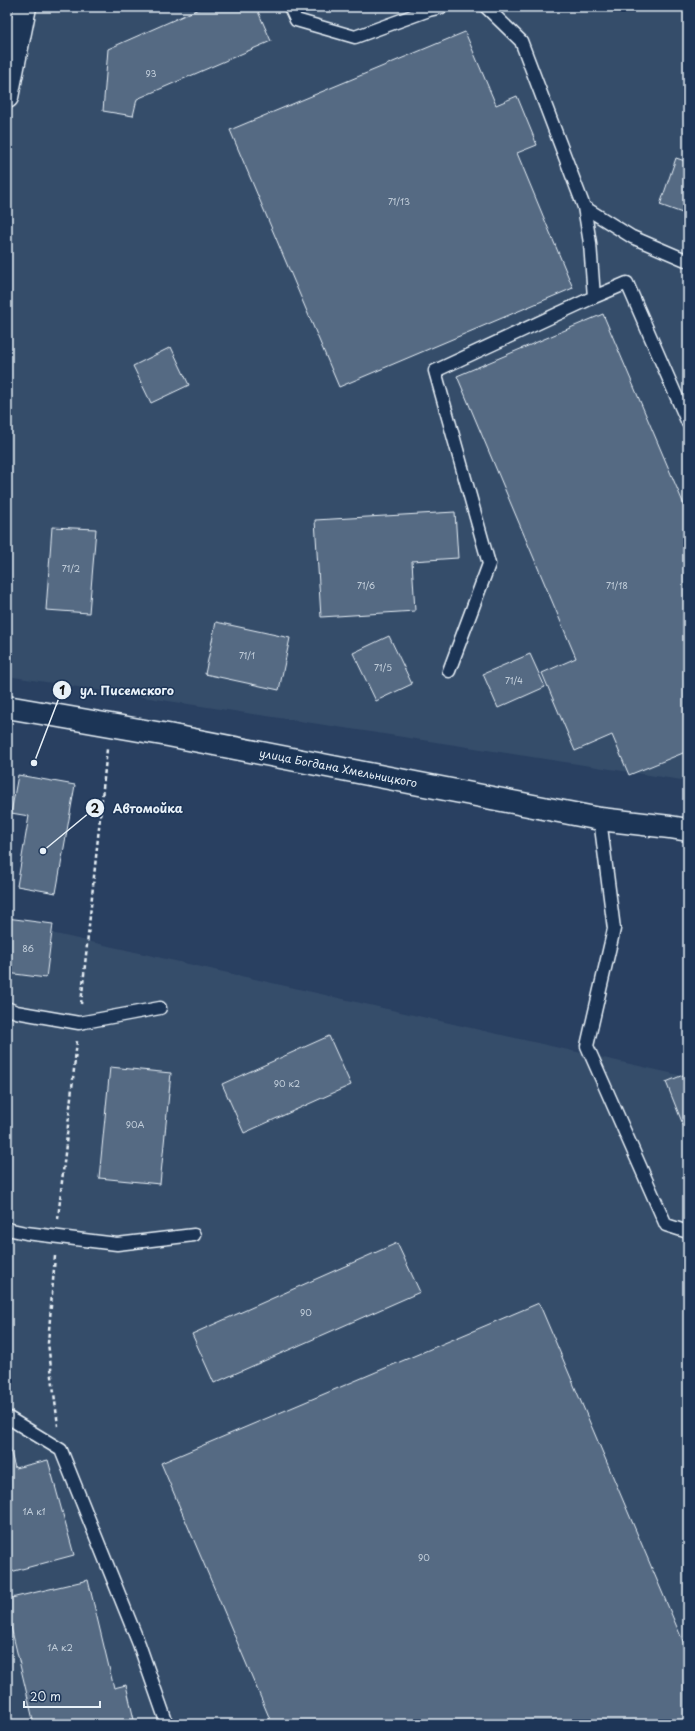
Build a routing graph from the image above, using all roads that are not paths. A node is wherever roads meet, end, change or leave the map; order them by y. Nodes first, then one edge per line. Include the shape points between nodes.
1 (25, 7) edge
2 (290, 7) edge
3 (442, 7) edge
4 (486, 7) edge
5 (7, 97) edge
6 (584, 207) junction
7 (688, 261) edge
8 (594, 297) junction
9 (688, 423) edge
10 (449, 671) dead end
11 (7, 707) edge
12 (600, 819) junction
13 (682, 827) edge
14 (7, 1008) edge
15 (160, 1008) dead end
16 (7, 1229) edge
17 (688, 1232) edge
18 (194, 1236) dead end
19 (7, 1417) edge
20 (167, 1724) edge

1 - 5 main road
2 - 3 lane via 296,20 355,37
4 - 6 lane via 521,41
6 - 7 lane via 632,237
6 - 8 lane
8 - 9 lane via 627,284
8 - 10 lane via 435,371 488,564
11 - 12 main road, улица Богдана Хмельницкого
12 - 13 main road, улица Богдана Хмельницкого
12 - 17 lane via 614,929 587,1046 666,1225
14 - 15 lane via 16,1012 79,1023
16 - 18 lane via 117,1244
19 - 20 lane via 61,1450 140,1644

